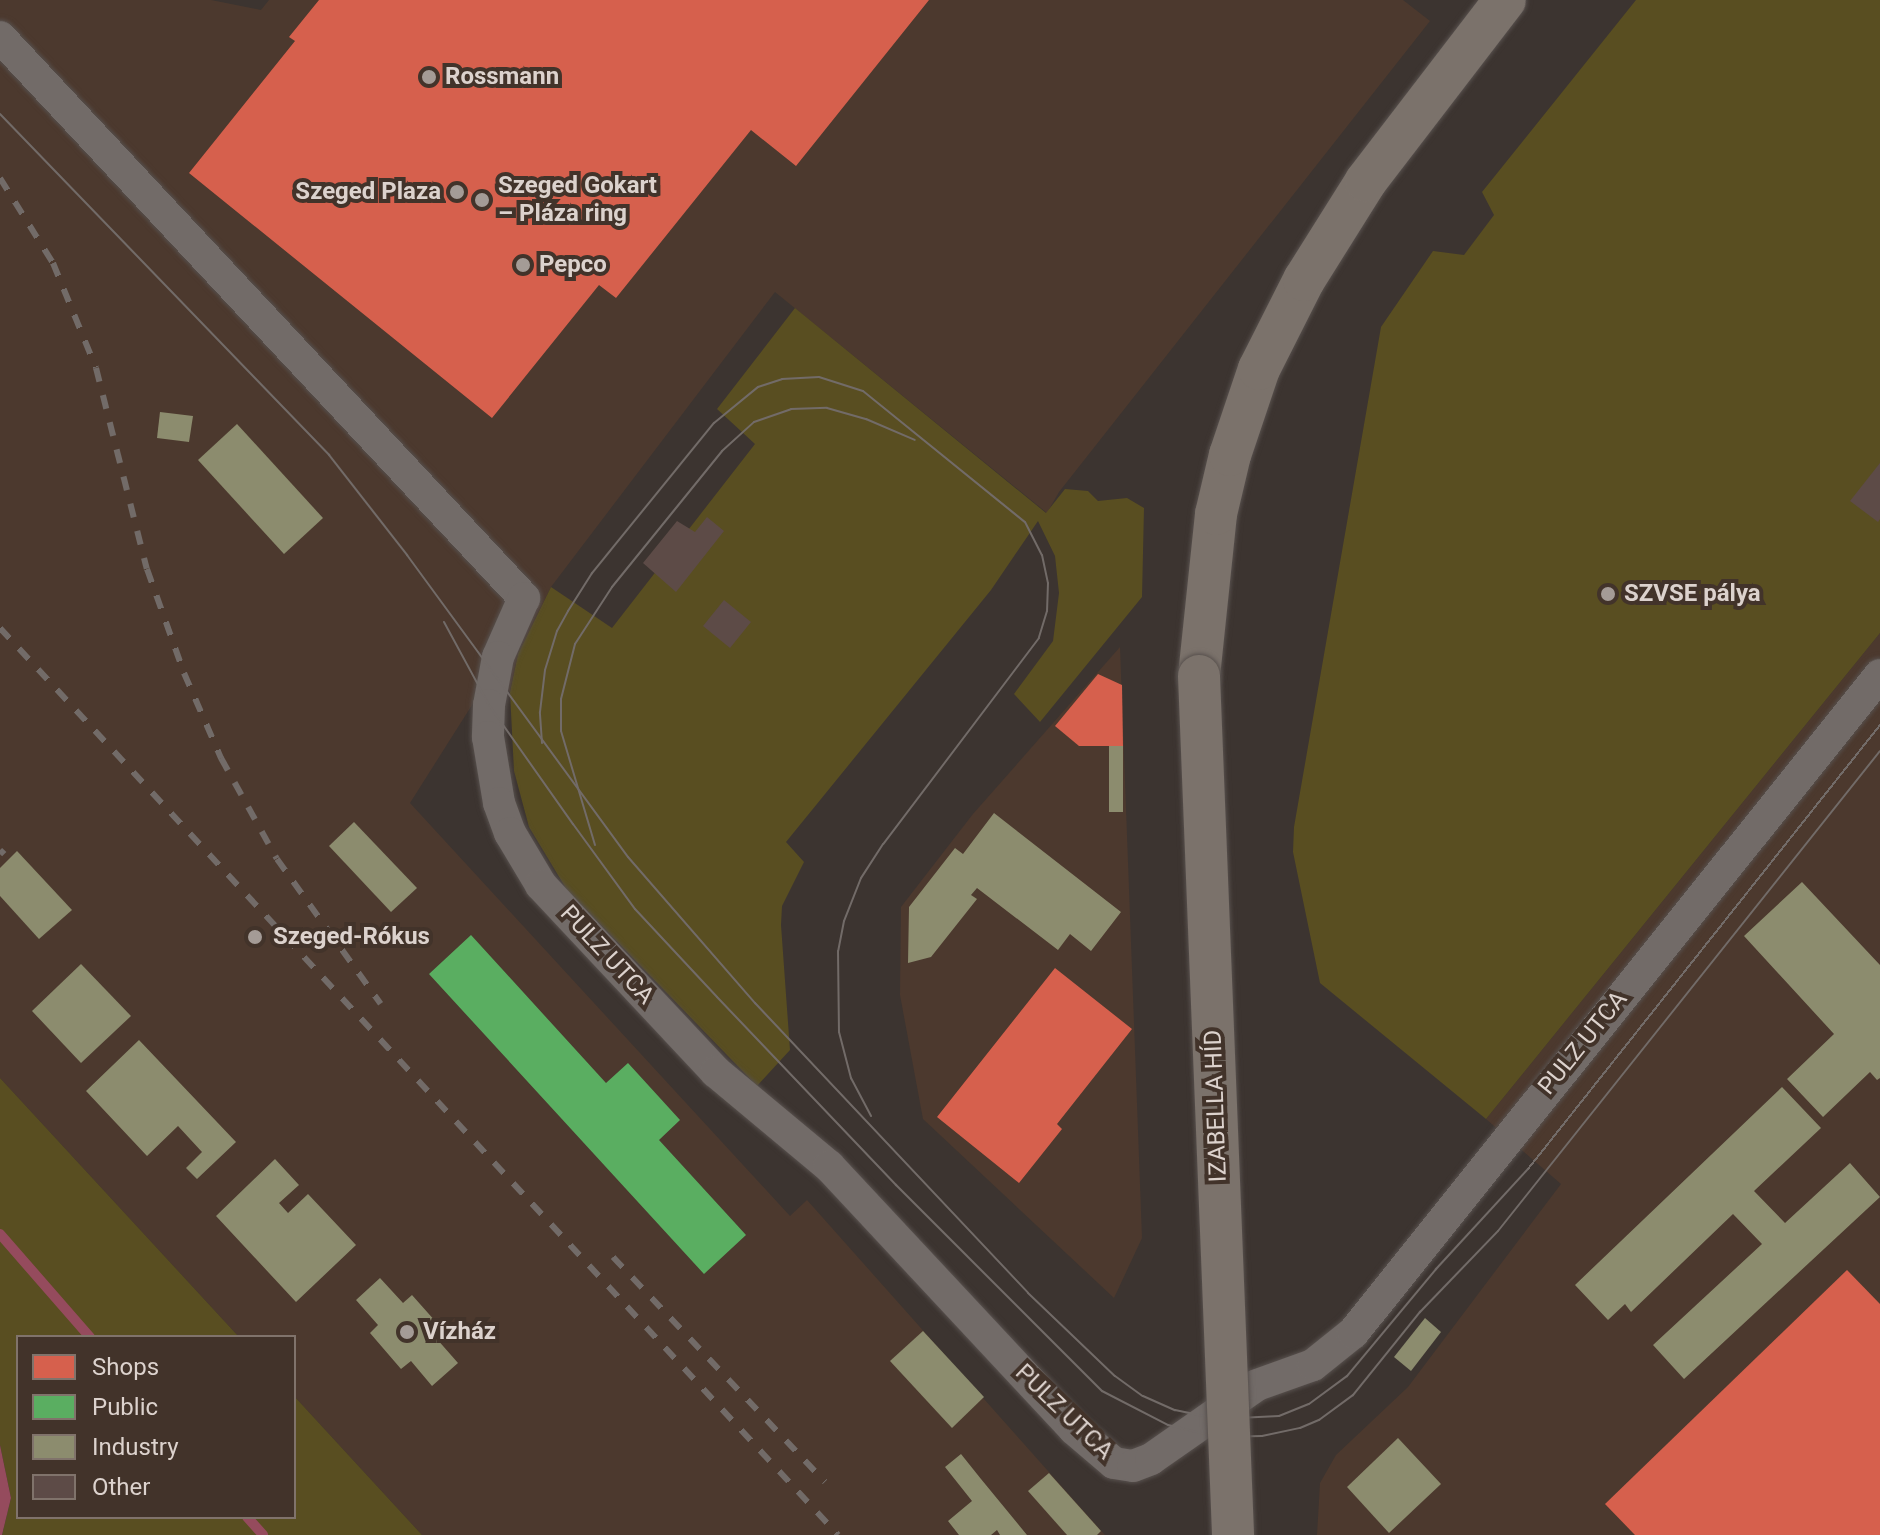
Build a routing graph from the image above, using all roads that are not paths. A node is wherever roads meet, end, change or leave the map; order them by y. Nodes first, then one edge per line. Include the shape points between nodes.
1 (1505, 0) edge
2 (0, 37) edge
3 (1880, 675) edge
4 (1233, 1535) edge

1 - 4 main road, IZABELLA HÍD, bridge via 1366,181 1304,280 1259,369 1216,514 1199,676
2 - 3 street, PULZ UTCA via 524,598 498,657 488,737 499,803 541,885 716,1072 829,1166 1074,1429 1103,1457 1123,1466 1151,1459 1257,1385 1313,1365 1353,1333

